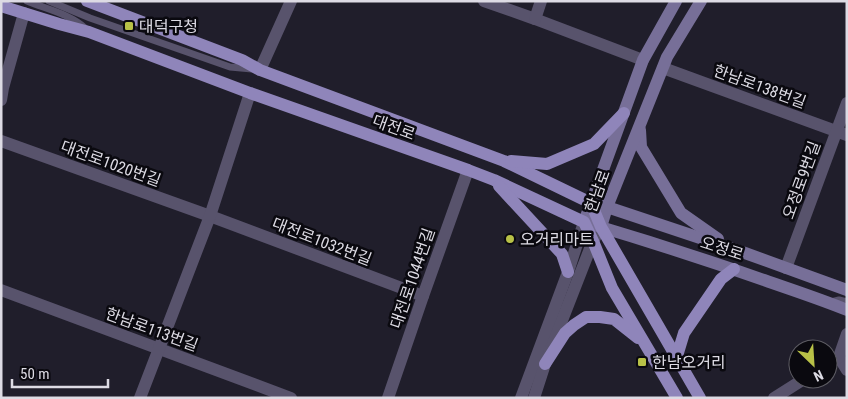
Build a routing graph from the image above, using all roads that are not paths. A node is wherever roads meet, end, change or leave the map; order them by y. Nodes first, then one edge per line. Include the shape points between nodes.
1 (49, 1) edge
2 (87, 1) edge
3 (291, 1) edge
4 (484, 1) edge
5 (541, 1) edge
6 (676, 1) edge
7 (701, 1) edge
8 (1, 6) edge
9 (26, 7) edge
10 (535, 19) junction
11 (643, 60) junction
12 (663, 68) junction
13 (260, 70) junction
14 (250, 93) junction
15 (1, 100) edge
16 (847, 103) edge
17 (624, 113) junction
18 (640, 125) junction
19 (841, 133) edge
20 (1, 141) edge
21 (504, 161) junction
22 (468, 170) junction
23 (494, 180) junction
24 (591, 202) junction
25 (607, 207) junction
26 (210, 216) junction
27 (584, 222) junction
28 (601, 227) junction
29 (594, 241) junction
30 (730, 248) junction
31 (786, 268) junction
32 (734, 269) junction
33 (568, 272) junction
34 (1, 290) edge
35 (847, 290) edge
36 (423, 296) junction
37 (828, 302) junction
38 (847, 302) edge
39 (847, 310) edge
40 (847, 334) edge
41 (644, 343) junction
42 (159, 349) junction
43 (838, 353) edge
44 (676, 356) junction
45 (545, 364) junction
46 (788, 389) edge
47 (140, 398) edge
48 (291, 398) edge
49 (388, 398) edge
50 (521, 398) edge
51 (534, 398) edge
52 (677, 398) edge
53 (700, 398) edge
54 (774, 398) edge

1 - 13 lane via 230,67
2 - 13 main road, 대전로 via 242,60
3 - 13 street
4 - 10 street
5 - 10 street
6 - 11 main road, 한남로
7 - 12 main road, 한남로
8 - 9 main road, 대전로
9 - 14 main road, 대전로
9 - 15 street
10 - 11 street
11 - 17 main road, 한남로
12 - 18 main road, 한남로
12 - 19 street, 한남로138번길
13 - 21 main road, 대전로
14 - 22 main road, 대전로
14 - 26 street
16 - 19 street, 오정로9번길
17 - 21 main road via 594,144 547,164
17 - 24 main road, 한남로
18 - 25 main road, 한남로
18 - 30 main road via 641,147 681,213
19 - 31 street, 오정로9번길
20 - 26 street, 대전로1020번길
21 - 24 main road, 대전로
22 - 23 main road, 대전로
22 - 36 street, 대전로1044번길
23 - 27 main road, 대전로
23 - 33 main road via 562,254
24 - 25 main road, 오정로
24 - 27 main road, 한남로
24 - 28 main road
25 - 28 main road, 한남로
25 - 30 main road, 오정로
26 - 36 street, 대전로1032번길
26 - 42 street
27 - 28 main road, 오정로
27 - 29 main road
27 - 33 street, 한남로
28 - 29 street, 한남로
28 - 32 main road, 오정로
28 - 44 main road
29 - 41 main road via 612,288
29 - 45 street, 한남로
30 - 31 main road, 오정로
31 - 35 main road, 오정로
32 - 37 main road, 오정로
32 - 44 main road via 721,279 684,333
33 - 50 street, 한남로
34 - 42 street, 한남로113번길
36 - 49 street, 대전로1044번길
37 - 38 lane
37 - 39 main road, 오정로
40 - 43 street
41 - 45 main road via 614,319 586,317 565,333
41 - 52 main road
42 - 47 street
42 - 48 street, 한남로113번길
44 - 53 main road
45 - 51 street, 한남로
46 - 54 street

